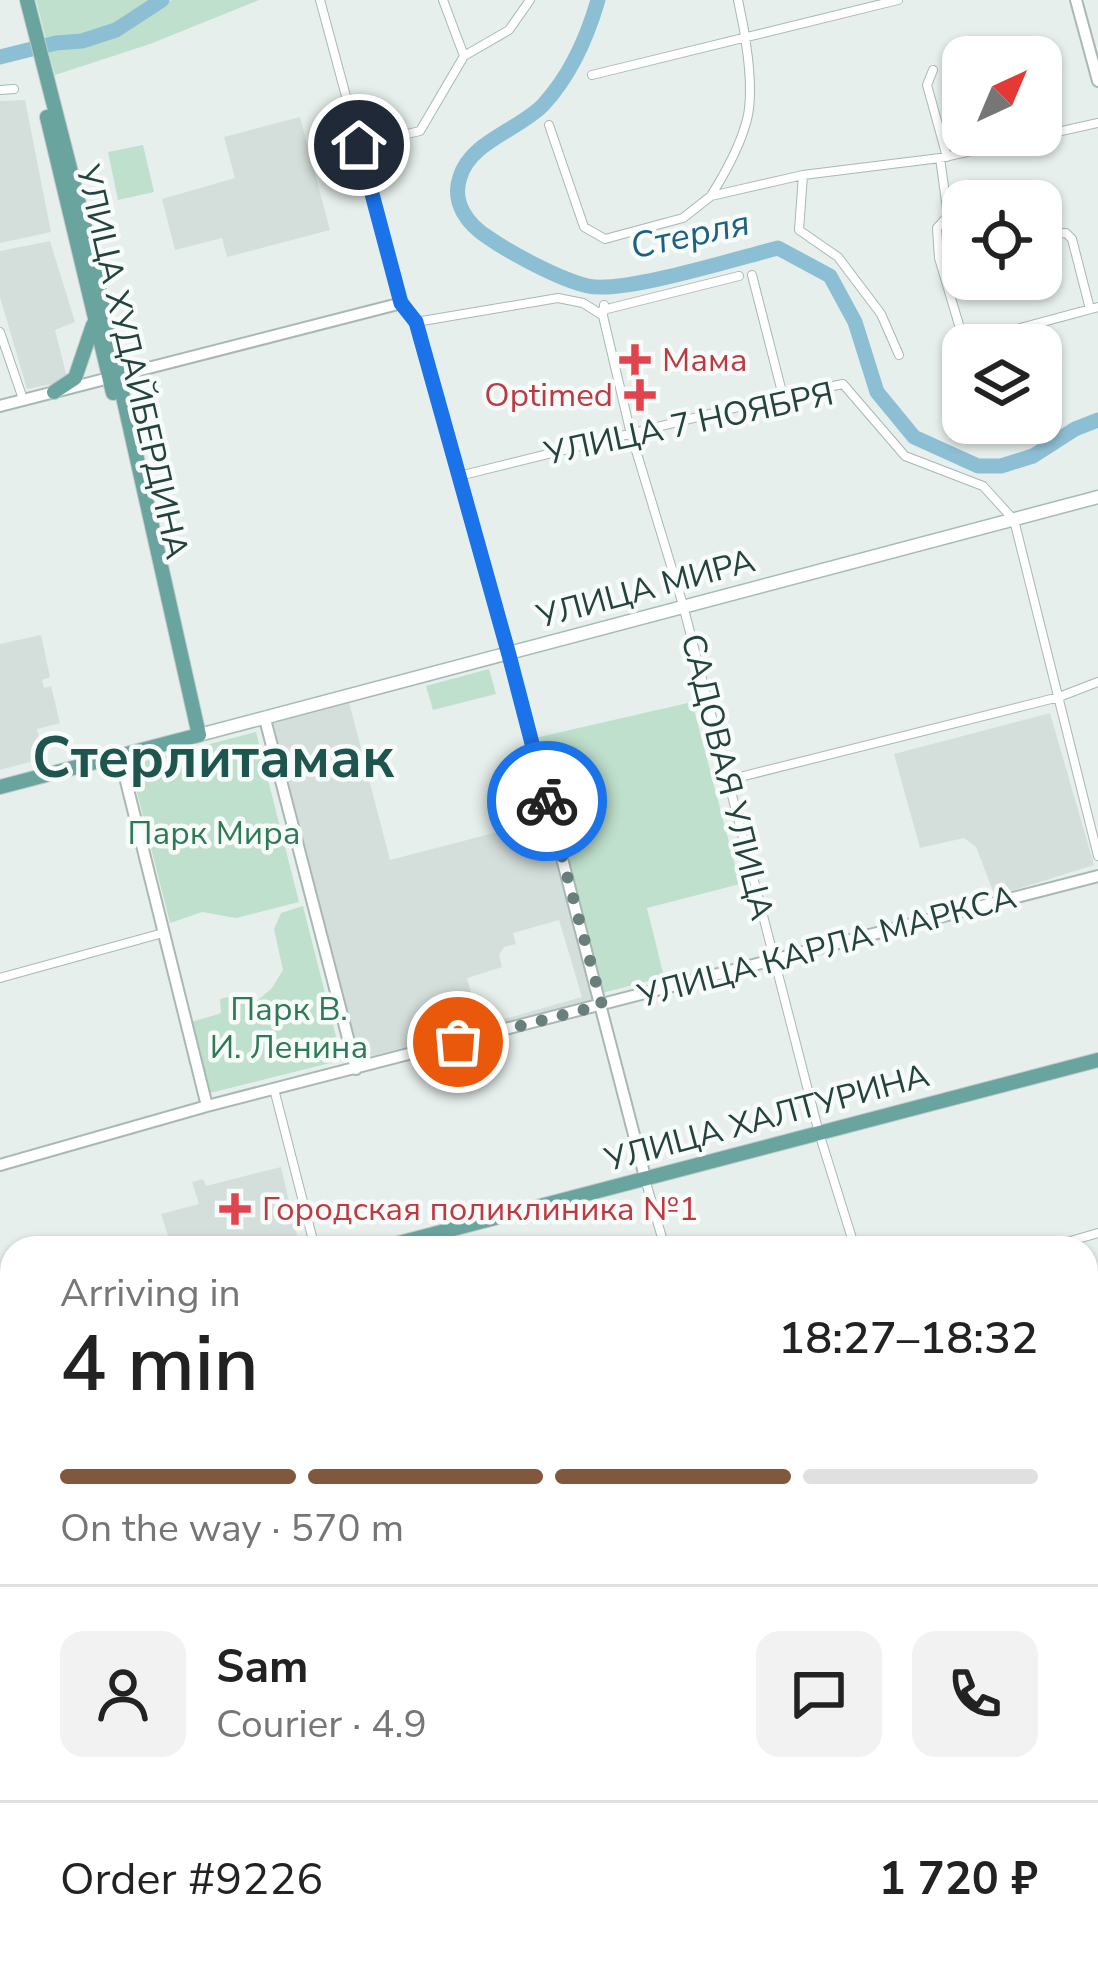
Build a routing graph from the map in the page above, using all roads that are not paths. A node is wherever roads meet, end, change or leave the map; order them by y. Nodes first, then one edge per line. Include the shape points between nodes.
1 (320, 0) edge
2 (443, 0) edge
3 (530, 0) edge
4 (738, 0) edge
5 (898, 0) edge
6 (1076, 0) edge
7 (24, 7) edge
8 (747, 37) junction
9 (464, 56) junction
10 (933, 70) dead end
11 (592, 75) dead end
12 (42, 76) junction
13 (1098, 81) edge
14 (14, 89) dead end
15 (0, 90) edge
16 (1098, 123) edge
17 (549, 125) dead end
18 (359, 145) junction
19 (943, 158) junction
20 (803, 175) junction
21 (711, 196) junction
22 (1062, 233) edge
23 (752, 275) dead end
24 (739, 276) dead end
25 (401, 303) junction
26 (1094, 308) edge
27 (603, 310) junction
28 (94, 320) junction
29 (416, 322) junction
30 (959, 324) edge
31 (1037, 324) edge
32 (0, 332) edge
33 (899, 355) dead end
34 (114, 376) junction
35 (53, 392) junction
36 (783, 396) junction
37 (23, 400) junction
38 (0, 406) edge
39 (631, 434) junction
40 (459, 476) junction
41 (1098, 497) edge
42 (1014, 520) junction
43 (683, 605) junction
44 (509, 655) junction
45 (1098, 682) edge
46 (1059, 697) junction
47 (265, 719) junction
48 (195, 736) junction
49 (120, 757) junction
50 (728, 780) junction
51 (0, 787) edge
52 (1098, 856) edge
53 (1098, 876) edge
54 (163, 933) junction
55 (774, 961) junction
56 (0, 978) edge
57 (602, 1005) junction
58 (1098, 1060) edge
59 (356, 1069) junction
60 (274, 1089) junction
61 (207, 1106) junction
62 (820, 1132) junction
63 (0, 1165) edge
64 (645, 1177) junction
65 (312, 1236) edge
66 (425, 1236) edge
67 (662, 1236) edge
68 (851, 1236) edge

1 - 18 street
2 - 9 street
3 - 9 street via 508,30
4 - 8 street
5 - 8 street
6 - 13 street
7 - 12 main road, УЛИЦА ХУДАЙБЕРДИНА
8 - 11 street
8 - 21 street via 748,113
9 - 18 street via 420,131
10 - 19 street via 927,85
12 - 28 main road, УЛИЦА ХУДАЙБЕРДИНА
12 - 34 main road, УЛИЦА ХУДАЙБЕРДИНА
14 - 15 street
16 - 19 street
17 - 21 street via 584,226 605,239 683,218
18 - 25 street
19 - 20 street
19 - 30 street via 948,216 937,228 939,258
20 - 21 street
20 - 33 street via 799,230 857,280
22 - 26 street via 1072,239
23 - 36 street
24 - 27 street
25 - 29 street
25 - 34 street
26 - 31 street
27 - 29 street via 558,298
27 - 39 street, САДОВАЯ УЛИЦА
28 - 34 main road, УЛИЦА ХУДАЙБЕРДИНА
28 - 35 main road via 75,377
29 - 40 street
32 - 37 street
34 - 35 street
34 - 48 main road, УЛИЦА ХУДАЙБЕРДИНА
35 - 37 street
36 - 39 street, УЛИЦА 7 НОЯБРЯ
36 - 42 street, УЛИЦА 7 НОЯБРЯ via 843,384 905,456 983,486
37 - 38 street
39 - 40 street, УЛИЦА 7 НОЯБРЯ
39 - 43 street, САДОВАЯ УЛИЦА
40 - 44 street
41 - 42 main road, УЛИЦА МИРА
42 - 43 main road, УЛИЦА МИРА
42 - 46 street
43 - 44 main road, УЛИЦА МИРА
43 - 50 street, САДОВАЯ УЛИЦА
44 - 47 main road, УЛИЦА МИРА
44 - 57 street
45 - 46 street
46 - 50 street
46 - 52 street
47 - 48 main road, УЛИЦА МИРА
47 - 59 street
48 - 49 main road, УЛИЦА МИРА
49 - 51 main road, УЛИЦА МИРА
49 - 54 street
50 - 55 street, САДОВАЯ УЛИЦА
53 - 55 street, УЛИЦА КАРЛА МАРКСА
54 - 56 street
54 - 61 street
55 - 57 street, УЛИЦА КАРЛА МАРКСА
55 - 62 street, САДОВАЯ УЛИЦА
57 - 59 street, УЛИЦА КАРЛА МАРКСА
57 - 64 street
58 - 62 main road, УЛИЦА ХАЛТУРИНА
59 - 60 street, УЛИЦА КАРЛА МАРКСА
60 - 61 street, УЛИЦА КАРЛА МАРКСА
60 - 65 street
61 - 63 street, УЛИЦА КАРЛА МАРКСА
62 - 64 main road, УЛИЦА ХАЛТУРИНА
62 - 68 street, САДОВАЯ УЛИЦА
64 - 66 main road, УЛИЦА ХАЛТУРИНА
64 - 67 street

